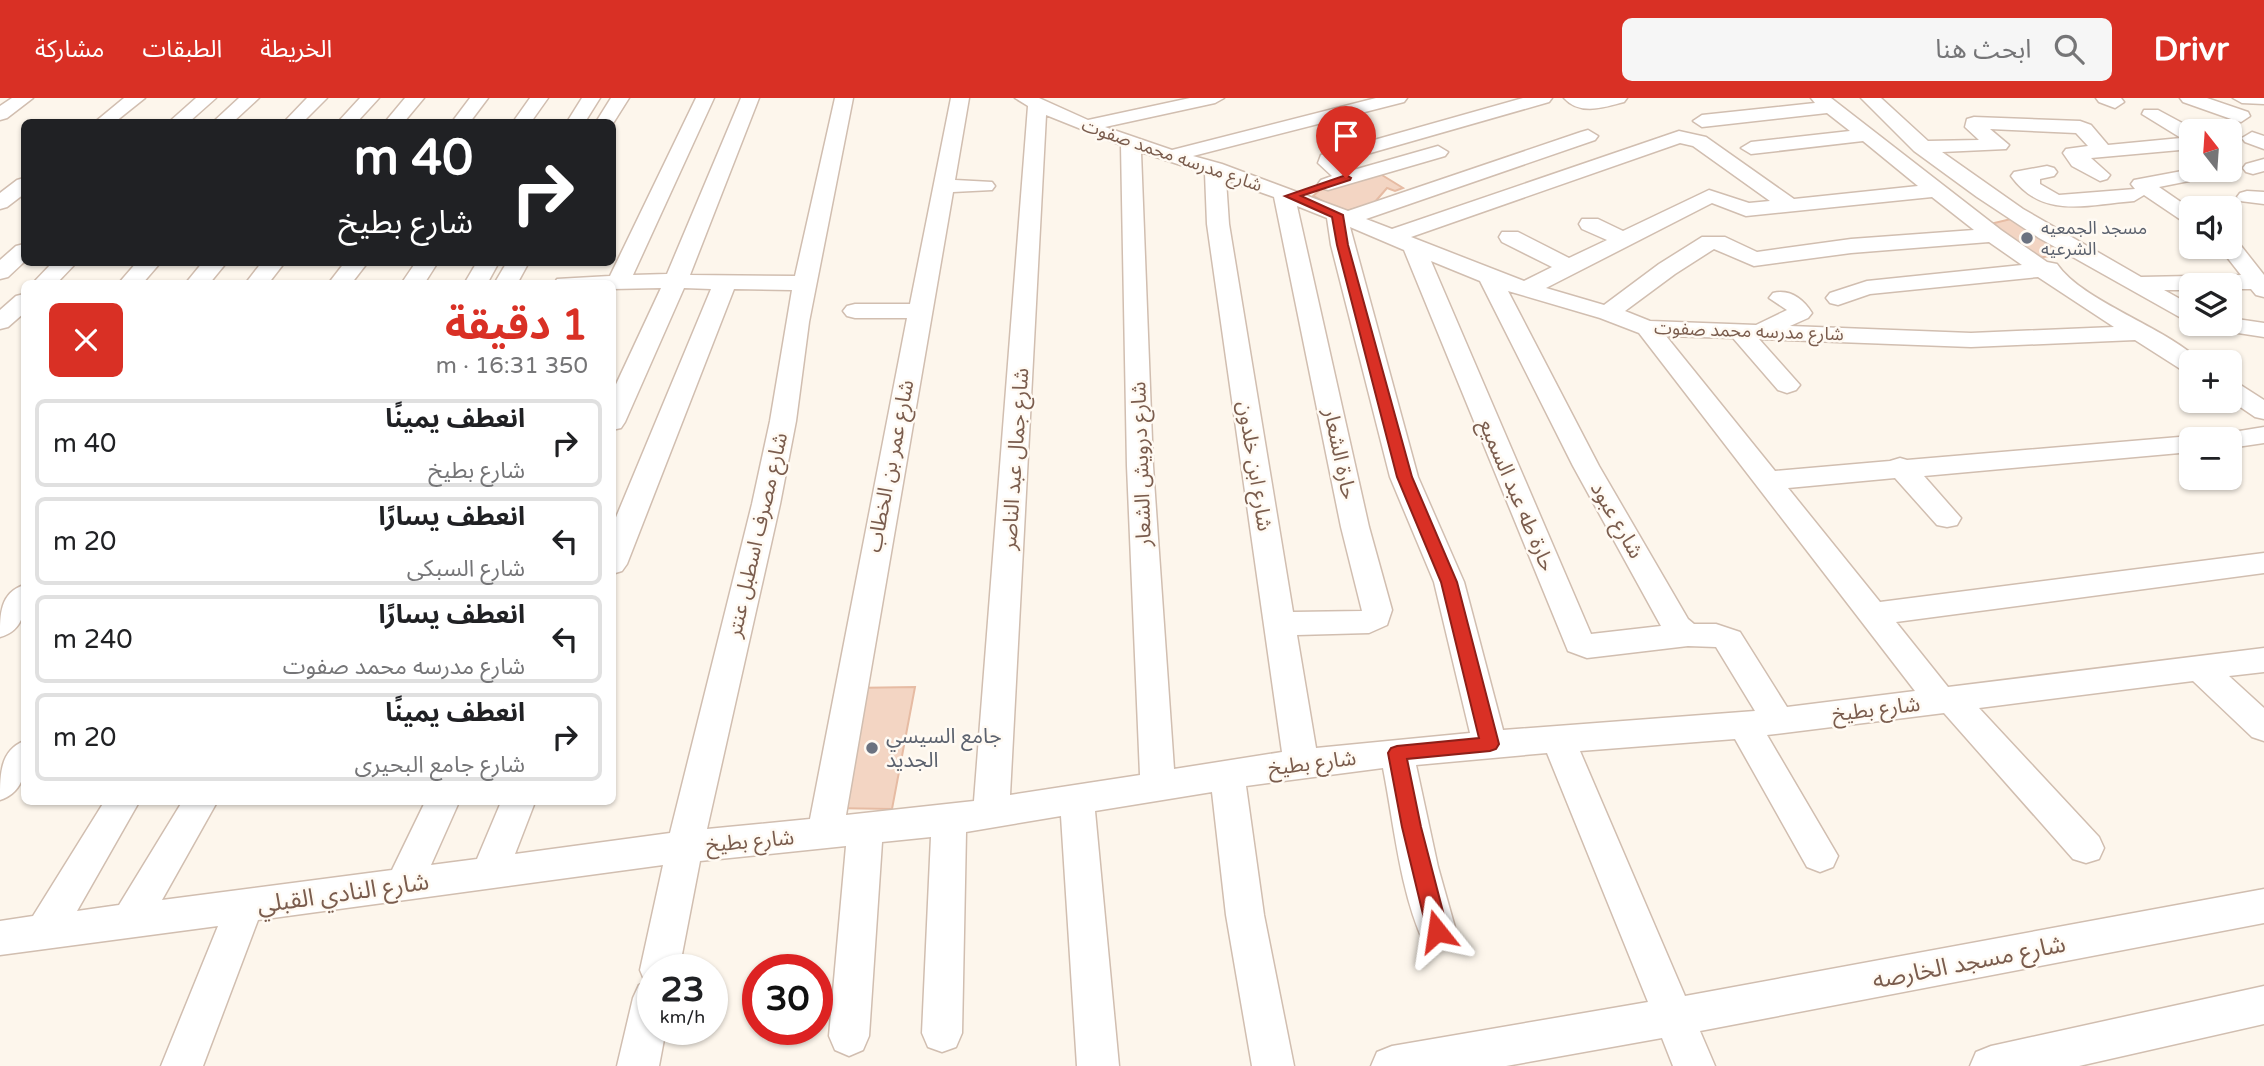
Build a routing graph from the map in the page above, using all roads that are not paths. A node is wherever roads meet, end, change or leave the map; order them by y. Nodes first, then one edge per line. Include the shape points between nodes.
1 (24, 98) edge
2 (136, 98) edge
3 (207, 98) edge
4 (250, 98) edge
5 (317, 98) edge
6 (370, 98) edge
7 (415, 98) edge
8 (479, 98) edge
9 (539, 98) edge
10 (591, 98) edge
11 (620, 98) edge
12 (705, 98) edge
13 (750, 98) edge
14 (844, 98) edge
15 (960, 98) edge
16 (1215, 98) edge
17 (1398, 98) edge
18 (1573, 98) edge
19 (1618, 98) edge
20 (1870, 98) edge
21 (2189, 98) edge
22 (1533, 99) edge
23 (2264, 99) edge
24 (1031, 101) edge
25 (1825, 103) edge
26 (2148, 104) edge
27 (2242, 107) edge
28 (0, 114) edge
29 (108, 119) edge
30 (181, 119) edge
31 (226, 119) edge
32 (296, 119) edge
33 (350, 119) edge
34 (397, 119) edge
35 (463, 119) edge
36 (524, 119) edge
37 (578, 119) edge
38 (607, 119) edge
39 (1702, 121) dead end
40 (1084, 126) junction
41 (2179, 127) edge
42 (1867, 135) junction
43 (1588, 136) dead end
44 (1131, 141) junction
45 (2179, 146) edge
46 (1921, 147) junction
47 (1751, 148) dead end
48 (1438, 152) dead end
49 (1174, 155) junction
50 (2082, 161) dead end
51 (2104, 162) junction
52 (1942, 165) junction
53 (1909, 167) junction
54 (1215, 169) junction
55 (2047, 172) dead end
56 (1346, 178) junction
57 (2179, 178) edge
58 (21, 186) edge
59 (946, 186) junction
60 (985, 186) dead end
61 (1938, 190) junction
62 (1287, 194) junction
63 (0, 203) edge
64 (1789, 205) junction
65 (2134, 205) dead end
66 (2073, 206) junction
67 (2179, 210) edge
68 (2018, 215) junction
69 (1342, 217) junction
70 (1590, 223) dead end
71 (1993, 234) junction
72 (1510, 237) dead end
73 (1623, 239) junction
74 (1404, 241) junction
75 (21, 254) edge
76 (2239, 259) edge
77 (2095, 261) junction
78 (62, 266) edge
79 (146, 266) edge
80 (212, 266) edge
81 (271, 266) edge
82 (354, 266) edge
83 (1569, 267) junction
84 (2042, 270) junction
85 (0, 272) edge
86 (1489, 277) junction
87 (47, 280) edge
88 (133, 280) edge
89 (200, 280) edge
90 (260, 280) edge
91 (342, 280) edge
92 (676, 281) junction
93 (618, 282) joint
94 (725, 282) junction
95 (805, 283) junction
96 (2136, 284) junction
97 (2260, 286) edge
98 (1524, 290) junction
99 (1781, 298) dead end
100 (1838, 298) dead end
101 (2179, 307) edge
102 (855, 311) dead end
103 (920, 311) junction
104 (1608, 313) junction
105 (2242, 327) edge
106 (1647, 328) junction
107 (2264, 330) edge
108 (1749, 331) junction
109 (2138, 333) junction
110 (2179, 358) edge
111 (1787, 385) dead end
112 (2242, 397) edge
113 (2264, 411) edge
114 (616, 413) edge
115 (2264, 435) edge
116 (2242, 438) edge
117 (2179, 445) edge
118 (1900, 467) junction
119 (1766, 481) junction
120 (1947, 518) dead end
121 (616, 554) edge
122 (2264, 563) edge
123 (21, 600) edge
124 (1872, 614) junction
125 (1278, 624) junction
126 (0, 626) edge
127 (1687, 635) junction
128 (2264, 660) edge
129 (2199, 668) junction
130 (1946, 700) junction
131 (1761, 723) junction
132 (2264, 728) edge
133 (1559, 740) junction
134 (1490, 744) junction
135 (1397, 753) junction
136 (21, 759) edge
137 (1301, 763) junction
138 (1227, 775) junction
139 (0, 786) edge
140 (1158, 787) junction
141 (1077, 800) junction
142 (120, 805) edge
143 (198, 805) edge
144 (441, 805) edge
145 (517, 805) edge
146 (991, 814) junction
147 (948, 820) junction
148 (865, 830) junction
149 (825, 834) junction
150 (685, 847) junction
151 (2086, 848) dead end
152 (1820, 856) dead end
153 (489, 873) junction
154 (404, 884) junction
155 (245, 906) junction
156 (2264, 906) edge
157 (130, 921) junction
158 (1437, 931) dead end
159 (44, 932) junction
160 (0, 938) edge
161 (662, 954) edge
162 (2264, 1005) edge
163 (1674, 1017) junction
164 (942, 1034) dead end
165 (849, 1036) dead end
166 (643, 1045) edge
167 (182, 1066) edge
168 (638, 1066) edge
169 (1098, 1066) edge
170 (1273, 1066) edge
171 (1392, 1066) edge
172 (1694, 1066) edge
173 (1992, 1066) edge

1 - 28 street
2 - 29 street
3 - 30 street
4 - 31 street
5 - 32 street
6 - 33 street
7 - 34 street
8 - 35 street
9 - 36 street
10 - 37 street
11 - 38 street
12 - 93 street
13 - 92 street
14 - 95 street, شارع مصرف اسطبل عنتر
15 - 59 street, شارع عمر بن الخطاب
16 - 40 street
17 - 49 street via 1323,109
18 - 19 street via 1593,106
20 - 46 street
21 - 27 street
22 - 56 street via 1328,159
23 - 27 street
24 - 40 street, شارع مدرسه محمد صفوت
24 - 146 street, شارع جمال عبد الناصر
25 - 39 street
25 - 42 street
26 - 41 street
40 - 44 street, شارع مدرسه محمد صفوت
42 - 47 street
42 - 53 street
43 - 69 street
44 - 49 street, شارع مدرسه محمد صفوت
44 - 140 street, شارع درويش الشعار via 1140,466
45 - 51 street
46 - 51 street via 1999,145 1972,125 1979,124 2080,127 2100,149
46 - 52 street
48 - 56 street
49 - 54 street, شارع مدرسه محمد صفوت
50 - 51 street
52 - 53 street
52 - 68 street
53 - 61 street
54 - 62 street, شارع مدرسه محمد صفوت
54 - 125 street, شارع ابن خلدون via 1218,224
55 - 66 street via 2021,176 2032,182 2025,184 2048,198
56 - 62 street
57 - 67 street via 2141,184
58 - 63 street
59 - 60 street
59 - 103 street, شارع عمر بن الخطاب
61 - 64 street
61 - 71 street
62 - 69 street, شارع مدرسه محمد صفوت
62 - 125 street, حارة الشعار via 1355,527 1377,610 1369,622
64 - 73 street via 1746,210 1709,196
64 - 74 street via 1699,141 1679,138
65 - 66 street via 2119,211
66 - 68 street
68 - 77 street
69 - 74 street, شارع مدرسه محمد صفوت
69 - 134 street via 1342,245 1404,477 1449,582
70 - 73 street
71 - 84 street
71 - 104 street via 1754,259 1710,242
72 - 83 street
73 - 83 street
74 - 86 street, شارع مدرسه محمد صفوت
74 - 127 street, حارة طه عبد السميع via 1579,642 1587,646
75 - 85 street
76 - 97 street
77 - 84 street
77 - 96 street
78 - 87 street
79 - 88 street
80 - 89 street
81 - 90 street
82 - 91 street
83 - 98 street
84 - 100 street via 1867,288
84 - 109 street
86 - 98 street, شارع مدرسه محمد صفوت
86 - 127 street, شارع عبود via 1586,466 1677,627
92 - 93 street
92 - 94 street
92 - 114 street
94 - 95 street
94 - 121 street
95 - 150 street, شارع مصرف اسطبل عنتر via 766,504
96 - 97 street
96 - 101 street
98 - 104 street, شارع مدرسه محمد صفوت
99 - 108 street via 1800,313
102 - 103 street
103 - 149 street, شارع عمر بن الخطاب
104 - 106 street, شارع مدرسه محمد صفوت
105 - 107 street
106 - 108 street, شارع مدرسه محمد صفوت
106 - 119 street, شارع بطيخ
108 - 109 street, شارع مدرسه محمد صفوت via 1971,340
108 - 111 street
109 - 110 street
112 - 113 street
115 - 116 street
117 - 118 street
118 - 119 street
118 - 120 street
119 - 124 street, شارع بطيخ
122 - 124 street
123 - 126 street
124 - 130 street, شارع بطيخ
125 - 137 street, شارع ابن خلدون
127 - 131 street via 1715,634 1729,640
128 - 129 street, شارع بطيخ
129 - 130 street, شارع بطيخ
129 - 132 street
130 - 131 street, شارع بطيخ
130 - 151 street
131 - 133 street, شارع بطيخ
131 - 152 street
133 - 134 street, شارع بطيخ
133 - 163 street
134 - 135 street, شارع بطيخ
135 - 137 street, شارع بطيخ
135 - 158 street
136 - 139 street
137 - 138 street, شارع بطيخ
138 - 140 street, شارع بطيخ
138 - 170 street via 1245,915
140 - 141 street, شارع بطيخ
141 - 146 street, شارع بطيخ
141 - 169 street
142 - 159 street
143 - 157 street
144 - 154 street
145 - 153 street
146 - 147 street, شارع بطيخ
147 - 148 street, شارع بطيخ
147 - 164 street
148 - 149 street, شارع بطيخ
148 - 165 street
149 - 150 street, شارع بطيخ
150 - 153 street, شارع النادي القبلي
150 - 161 street, شارع مصرف اسطبل عنتر
153 - 154 street, شارع النادي القبلي
154 - 155 street, شارع النادي القبلي
155 - 157 street, شارع النادي القبلي
155 - 167 street
156 - 163 street, شارع مسجد الخارصه
157 - 159 street, شارع النادي القبلي
159 - 160 street, شارع النادي القبلي
162 - 173 street
163 - 171 street, شارع مسجد الخارصه
163 - 172 street
166 - 168 street

